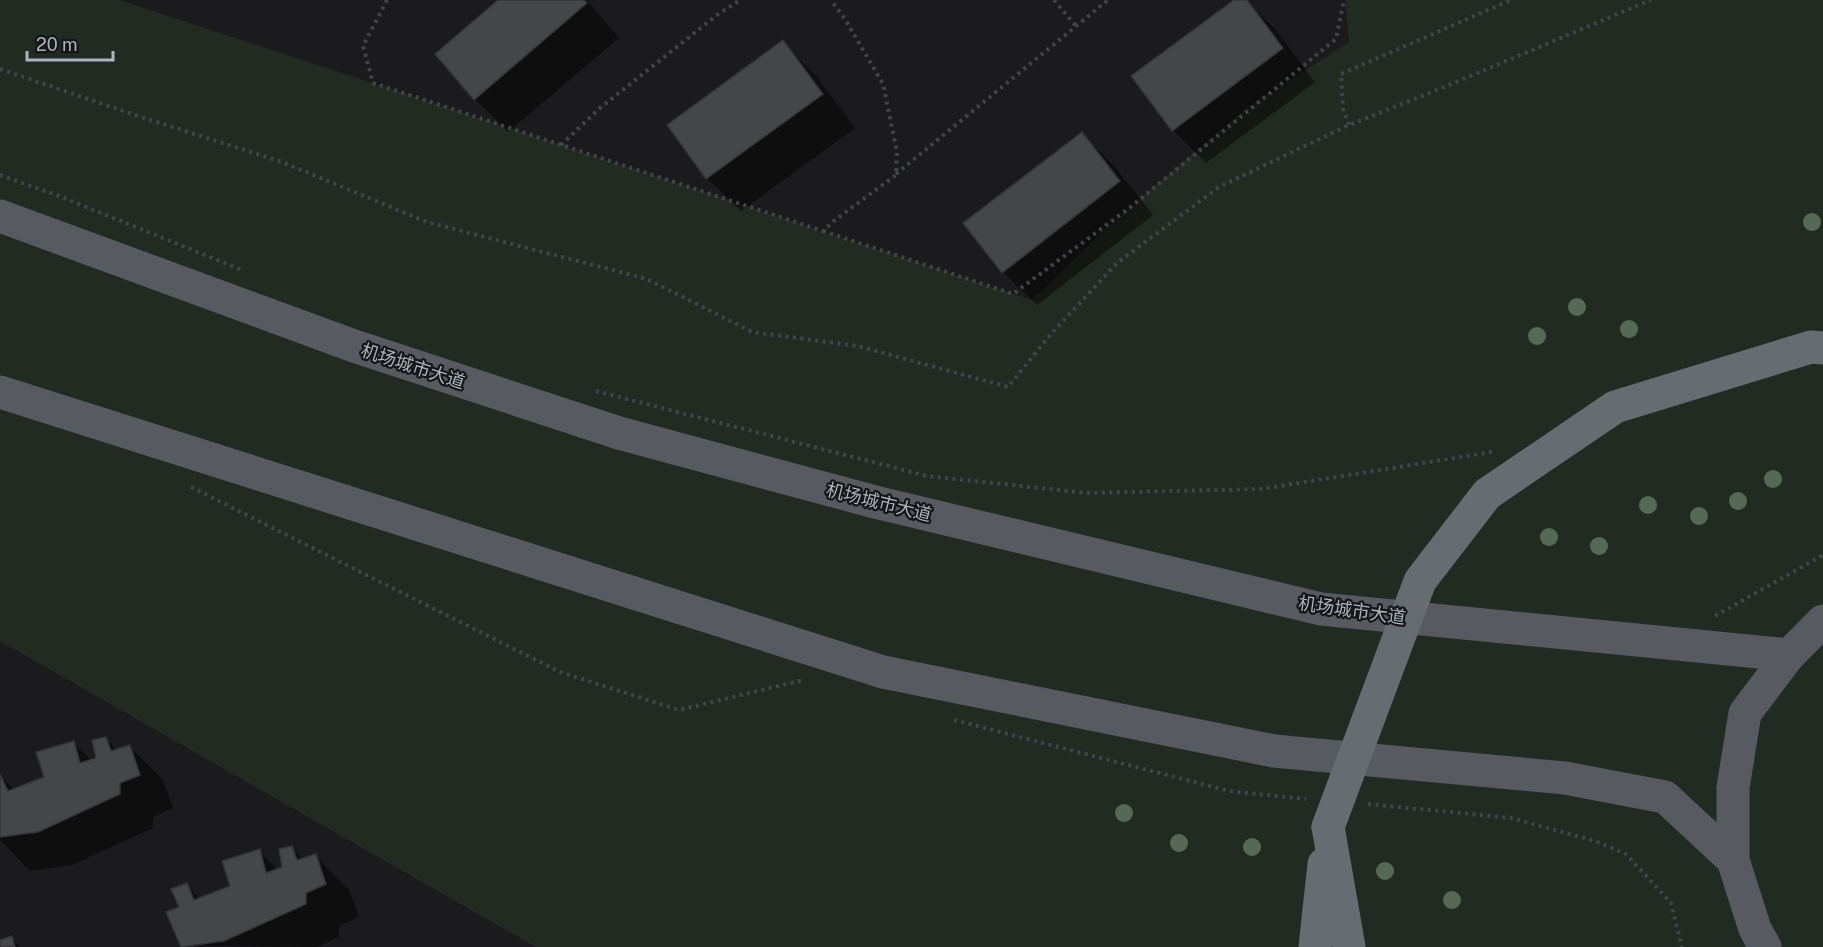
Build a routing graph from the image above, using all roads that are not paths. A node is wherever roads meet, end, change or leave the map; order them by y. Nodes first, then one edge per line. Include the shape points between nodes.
1 (0, 216) edge
2 (1823, 348) edge
3 (0, 392) edge
4 (1823, 621) edge
5 (1789, 655) junction
6 (1328, 826) junction
7 (1733, 860) junction
8 (1315, 947) edge
9 (1349, 947) edge
10 (1765, 947) edge

1 - 5 main road, 机场城市大道 via 354,346 619,432 875,502 1321,609
2 - 6 highway, bridge via 1810,347 1616,407 1487,494 1420,581
3 - 7 main road via 883,672 1274,751 1565,778 1665,797
4 - 5 main road
5 - 7 main road via 1745,713 1733,788
6 - 8 highway
6 - 9 highway
7 - 10 main road via 1755,929

